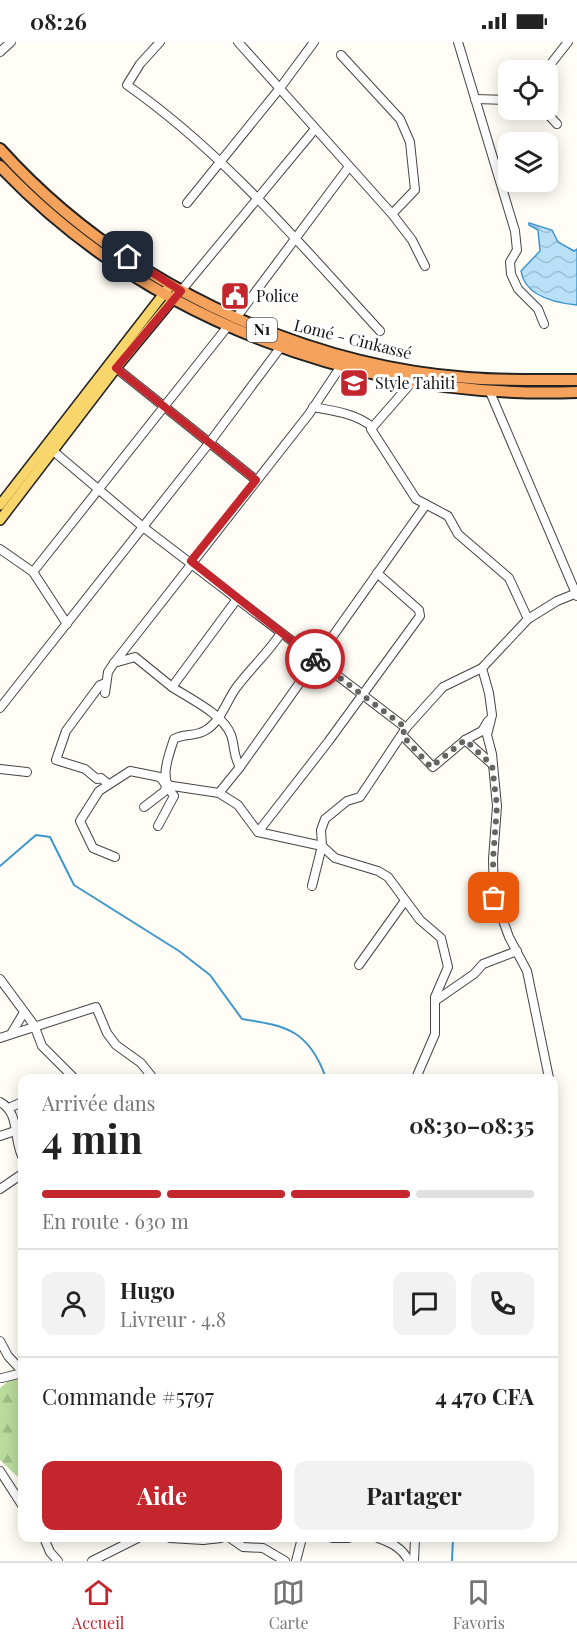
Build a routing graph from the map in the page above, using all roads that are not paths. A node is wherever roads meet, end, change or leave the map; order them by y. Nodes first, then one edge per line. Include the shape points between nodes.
1 (11, 42) edge
2 (160, 42) edge
3 (238, 42) edge
4 (314, 42) edge
5 (458, 42) edge
6 (568, 42) edge
7 (0, 52) edge
8 (341, 55) dead end
9 (554, 60) edge
10 (280, 88) junction
11 (476, 99) junction
12 (498, 100) edge
13 (553, 120) edge
14 (557, 124) dead end
15 (315, 129) junction
16 (0, 150) edge
17 (221, 163) junction
18 (0, 166) edge
19 (348, 168) junction
20 (258, 199) junction
21 (188, 203) dead end
22 (392, 214) junction
23 (294, 238) junction
24 (425, 266) dead end
25 (172, 292) junction
26 (236, 318) junction
27 (544, 324) dead end
28 (228, 326) junction
29 (380, 331) dead end
30 (280, 348) junction
31 (341, 366) junction
32 (116, 368) junction
33 (577, 380) edge
34 (412, 382) junction
35 (490, 392) junction
36 (577, 392) edge
37 (165, 406) junction
38 (313, 407) junction
39 (371, 426) junction
40 (210, 442) junction
41 (52, 450) junction
42 (256, 480) junction
43 (98, 489) junction
44 (0, 505) edge
45 (425, 506) junction
46 (0, 520) edge
47 (143, 527) junction
48 (0, 549) edge
49 (191, 561) junction
50 (33, 572) junction
51 (377, 573) junction
52 (577, 594) edge
53 (237, 599) junction
54 (528, 620) junction
55 (67, 624) junction
56 (281, 633) junction
57 (315, 659) junction
58 (114, 663) junction
59 (482, 668) junction
60 (106, 682) junction
61 (172, 687) junction
62 (105, 693) dead end
63 (363, 694) junction
64 (0, 708) edge
65 (492, 715) junction
66 (218, 718) junction
67 (404, 731) junction
68 (465, 740) junction
69 (492, 765) junction
70 (240, 766) junction
71 (0, 769) edge
72 (27, 772) dead end
73 (108, 784) junction
74 (166, 785) junction
75 (219, 793) junction
76 (144, 807) dead end
77 (158, 826) dead end
78 (258, 832) junction
79 (322, 842) junction
80 (116, 857) dead end
81 (312, 886) dead end
82 (404, 902) junction
83 (517, 951) junction
84 (359, 965) dead end
85 (0, 979) edge
86 (435, 1001) junction
87 (23, 1014) junction
88 (34, 1025) junction
89 (11, 1034) junction
90 (0, 1038) edge
91 (70, 1074) edge
92 (150, 1074) edge
93 (418, 1074) edge
94 (548, 1074) edge
95 (0, 1101) edge
96 (18, 1104) edge
97 (9, 1108) junction
98 (17, 1128) edge
99 (0, 1136) edge
100 (18, 1177) edge
101 (0, 1189) edge
102 (0, 1341) edge
103 (18, 1367) edge
104 (18, 1373) edge
105 (1, 1378) edge
106 (0, 1471) edge
107 (18, 1499) edge
108 (46, 1542) edge
109 (130, 1542) edge
110 (236, 1542) edge
111 (301, 1542) edge
112 (390, 1542) edge
113 (415, 1542) edge
114 (58, 1561) edge
115 (92, 1561) edge
116 (285, 1561) edge
117 (296, 1561) edge
118 (409, 1561) edge
119 (414, 1561) edge

1 - 7 street
2 - 17 street via 127,86 180,124
3 - 10 street
4 - 10 street
5 - 11 street
6 - 9 street
8 - 22 street via 400,119 410,142 415,190
10 - 15 street
10 - 17 street
11 - 12 street
11 - 27 street via 515,231 517,250 510,262 511,274 518,289 538,309
13 - 14 street
15 - 19 street
15 - 20 street
16 - 25 highway, Lomé - Cinkassé / N1 via 94,233
17 - 20 street
17 - 21 street
18 - 25 highway, Lomé - Cinkassé / N1 via 65,224
19 - 22 street
19 - 23 street
20 - 23 street
20 - 25 street
22 - 24 street
23 - 26 street
23 - 29 street
25 - 26 highway, Lomé - Cinkassé / N1
25 - 28 highway, Lomé - Cinkassé / N1
25 - 32 main road
25 - 44 main road
26 - 33 highway, Lomé - Cinkassé / N1 via 331,353 414,370 466,378
28 - 30 highway, Lomé - Cinkassé / N1
28 - 37 street
30 - 31 highway, Lomé - Cinkassé / N1
30 - 40 street
31 - 34 highway, Lomé - Cinkassé / N1
31 - 38 street
32 - 37 street
32 - 41 main road
34 - 35 highway, Lomé - Cinkassé / N1
34 - 39 street
35 - 36 highway, Lomé - Cinkassé / N1
35 - 52 street
37 - 40 street
37 - 43 street
38 - 39 street via 339,411
38 - 42 street
39 - 45 street via 416,499
40 - 42 street
40 - 47 street
41 - 43 street
41 - 46 main road
42 - 49 street
43 - 47 street
43 - 50 street
45 - 51 street
45 - 54 street via 448,516 458,534 509,578
47 - 49 street
47 - 55 street
48 - 50 street
49 - 53 street
49 - 58 street
50 - 55 street
51 - 57 street
51 - 63 street via 421,614
52 - 54 street via 557,601
53 - 56 street
53 - 61 street
54 - 59 street
55 - 64 street
56 - 57 street
56 - 66 street via 236,687
57 - 63 street
57 - 70 street
58 - 60 street
58 - 61 street via 135,657
59 - 65 street
59 - 67 street via 443,687
60 - 62 street
60 - 73 street via 66,731 56,760 85,769
61 - 66 street
63 - 67 street
63 - 78 street
65 - 68 street via 482,731
65 - 69 street via 487,735
66 - 70 street via 231,734 235,760
66 - 74 street via 203,732 174,739 164,777
67 - 68 street via 431,767
67 - 79 street via 360,796 325,819
68 - 69 street
69 - 83 street via 497,806 494,896
70 - 75 street
71 - 72 street
73 - 74 street via 130,771 160,777
73 - 80 street via 80,821 93,848
74 - 75 street
74 - 76 street via 165,791
74 - 77 street via 174,796
75 - 78 street via 238,805
78 - 79 street via 313,844
79 - 81 street
79 - 82 street via 335,858 388,877
82 - 84 street
82 - 86 street via 441,938 444,946 448,967
83 - 86 street via 483,964
83 - 94 street via 527,970
85 - 87 street
86 - 93 street via 435,1034
87 - 88 street
87 - 89 street
88 - 89 street
88 - 91 street via 42,1046
88 - 92 street via 96,1007 116,1045
89 - 90 street
95 - 97 street
96 - 97 street
97 - 98 street
98 - 99 street
100 - 101 street
102 - 103 street
104 - 105 street
106 - 107 street
108 - 114 street
109 - 115 street
110 - 116 street via 243,1547 263,1548
111 - 117 street
112 - 118 street
113 - 119 street

